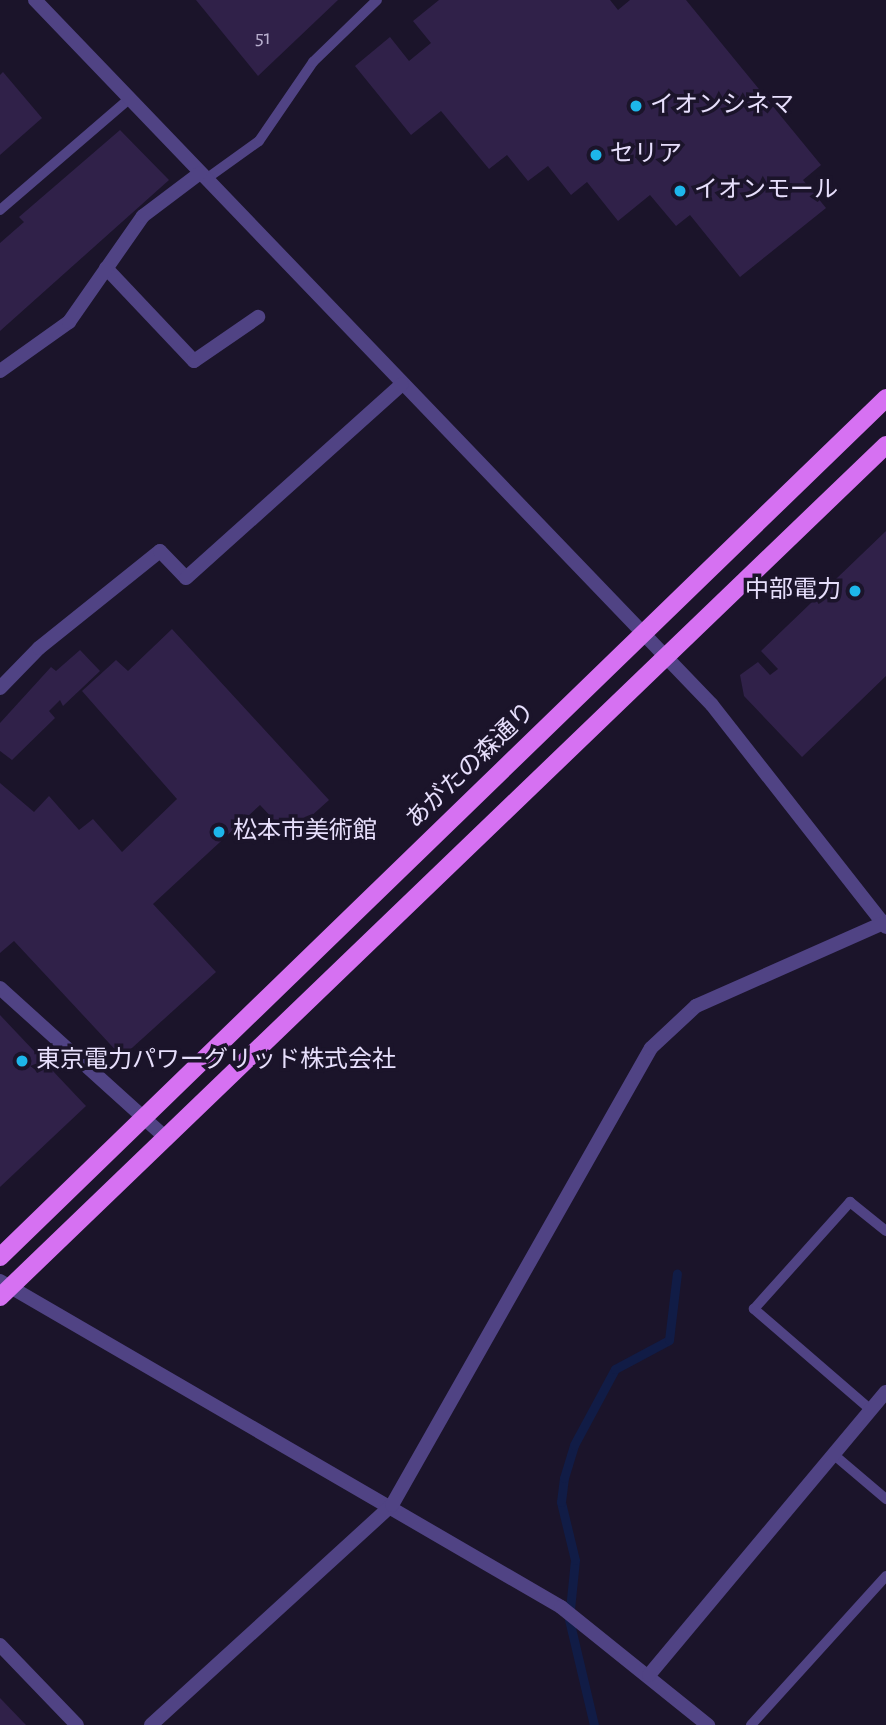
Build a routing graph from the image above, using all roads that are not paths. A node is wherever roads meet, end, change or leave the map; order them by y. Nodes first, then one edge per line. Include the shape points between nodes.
1 (35, 0) edge
2 (377, 0) edge
3 (129, 99) junction
4 (203, 176) junction
5 (0, 210) edge
6 (106, 268) junction
7 (258, 317) dead end
8 (0, 371) edge
9 (402, 384) junction
10 (886, 398) edge
11 (886, 445) edge
12 (641, 635) junction
13 (664, 660) junction
14 (0, 688) edge
15 (885, 924) edge
16 (0, 989) edge
17 (145, 1120) junction
18 (166, 1138) junction
19 (886, 1231) edge
20 (0, 1257) edge
21 (4, 1288) edge
22 (886, 1392) edge
23 (871, 1410) junction
24 (833, 1454) junction
25 (886, 1499) edge
26 (392, 1505) junction
27 (886, 1576) edge
28 (0, 1645) edge
29 (649, 1675) junction
30 (77, 1725) edge
31 (150, 1725) edge
32 (708, 1725) edge
33 (751, 1725) edge

1 - 3 street
2 - 4 lane via 313,62 260,141
3 - 4 street
3 - 5 lane
4 - 6 street via 143,216
4 - 9 street
6 - 7 street via 194,361
6 - 8 street via 69,321
9 - 12 street
9 - 14 street via 186,578 160,551 39,648
10 - 12 main road, あがたの森通り
11 - 13 main road
12 - 13 street
12 - 17 main road, あがたの森通り
13 - 15 street via 712,705
13 - 18 main road
15 - 26 street via 696,1006 651,1048
16 - 17 street
17 - 18 street
17 - 20 main road, あがたの森通り
18 - 21 main road
19 - 23 lane via 850,1202 754,1308
21 - 26 street
22 - 23 street
23 - 24 street
24 - 25 lane
24 - 29 street
26 - 29 street via 580,1619
26 - 31 street
27 - 33 lane
28 - 30 street
29 - 32 street

